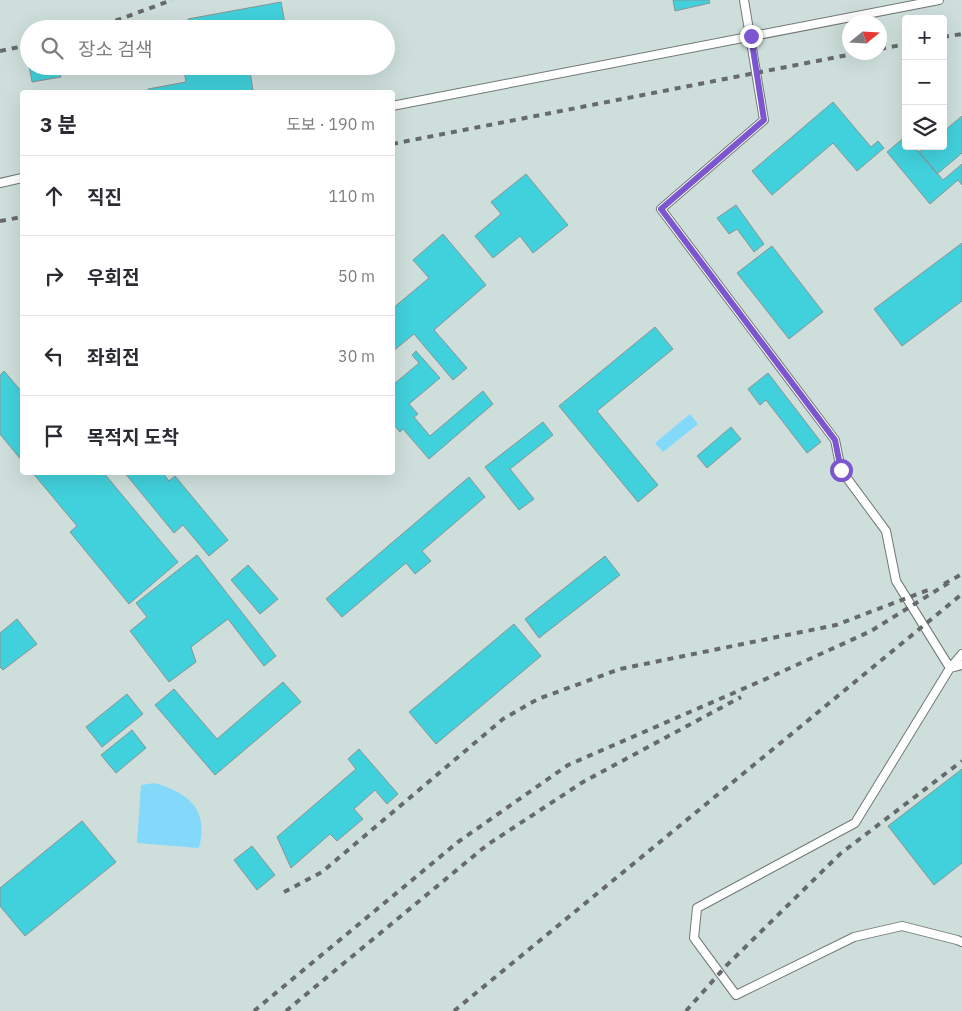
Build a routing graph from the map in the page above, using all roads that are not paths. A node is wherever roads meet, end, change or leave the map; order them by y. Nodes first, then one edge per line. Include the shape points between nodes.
1 (744, 0) edge
2 (939, 0) edge
3 (751, 36) junction
4 (395, 105) edge
5 (20, 178) edge
6 (0, 183) edge
7 (962, 654) edge
8 (962, 665) edge
9 (950, 668) junction
10 (962, 942) edge

1 - 3 lane
2 - 3 lane
3 - 4 lane
3 - 9 lane via 764,120 661,209 835,440 841,470 886,530 896,581
5 - 6 lane
7 - 9 lane
8 - 9 lane
9 - 10 lane via 855,823 697,908 694,938 736,995 854,936 902,926

